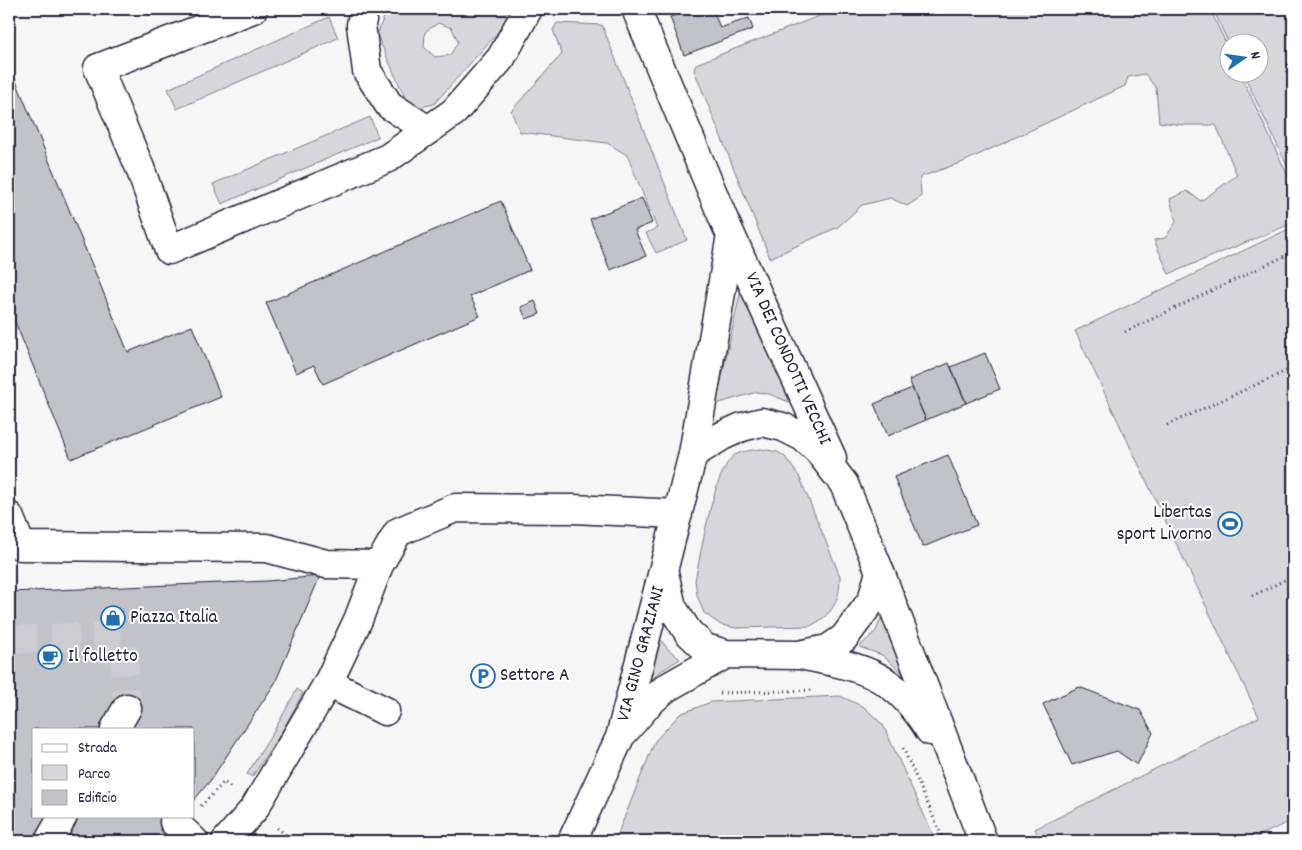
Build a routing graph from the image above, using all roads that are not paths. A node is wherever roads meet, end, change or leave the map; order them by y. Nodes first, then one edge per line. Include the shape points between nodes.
1 (253, 9) edge
2 (364, 9) edge
3 (528, 9) edge
4 (636, 9) edge
5 (428, 130) junction
6 (730, 235) junction
7 (693, 454) junction
8 (844, 484) junction
9 (678, 514) junction
10 (9, 516) edge
11 (379, 565) junction
12 (664, 571) junction
13 (880, 572) junction
14 (726, 654) junction
15 (799, 655) junction
16 (328, 683) junction
17 (385, 710) dead end
18 (620, 737) junction
19 (956, 773) junction
20 (62, 818) edge
21 (174, 822) dead end
22 (49, 841) edge
23 (194, 841) edge
24 (226, 841) edge
25 (572, 841) edge
26 (983, 841) edge

1 - 5 street via 98,68 140,168 169,250 388,158
2 - 5 street via 361,25 366,71 389,105
3 - 5 street via 500,58 454,112
4 - 6 street, VIA DEI CONDOTTI VECCHI
6 - 7 street, VIA DEI CONDOTTI VECCHI
6 - 8 street, VIA DEI CONDOTTI VECCHI
7 - 8 street via 722,436 762,422 803,437 818,450
7 - 9 street, VIA DEI CONDOTTI VECCHI
8 - 13 street
9 - 11 street via 455,508 398,532
9 - 12 street, VIA GINO GRAZIANI
10 - 11 street via 21,546 267,548 326,564
11 - 16 street via 358,620
12 - 14 street via 672,607 688,632 705,648
12 - 18 street, VIA GINO GRAZIANI
13 - 15 street via 872,600 844,638 828,649
13 - 19 street
14 - 15 street
14 - 18 street, VIA GINO GRAZIANI via 666,688
15 - 19 street via 864,670 898,689 923,720
16 - 17 street
16 - 24 street via 254,809
18 - 25 street, VIA GINO GRAZIANI
19 - 26 street
20 - 22 street
21 - 23 street

